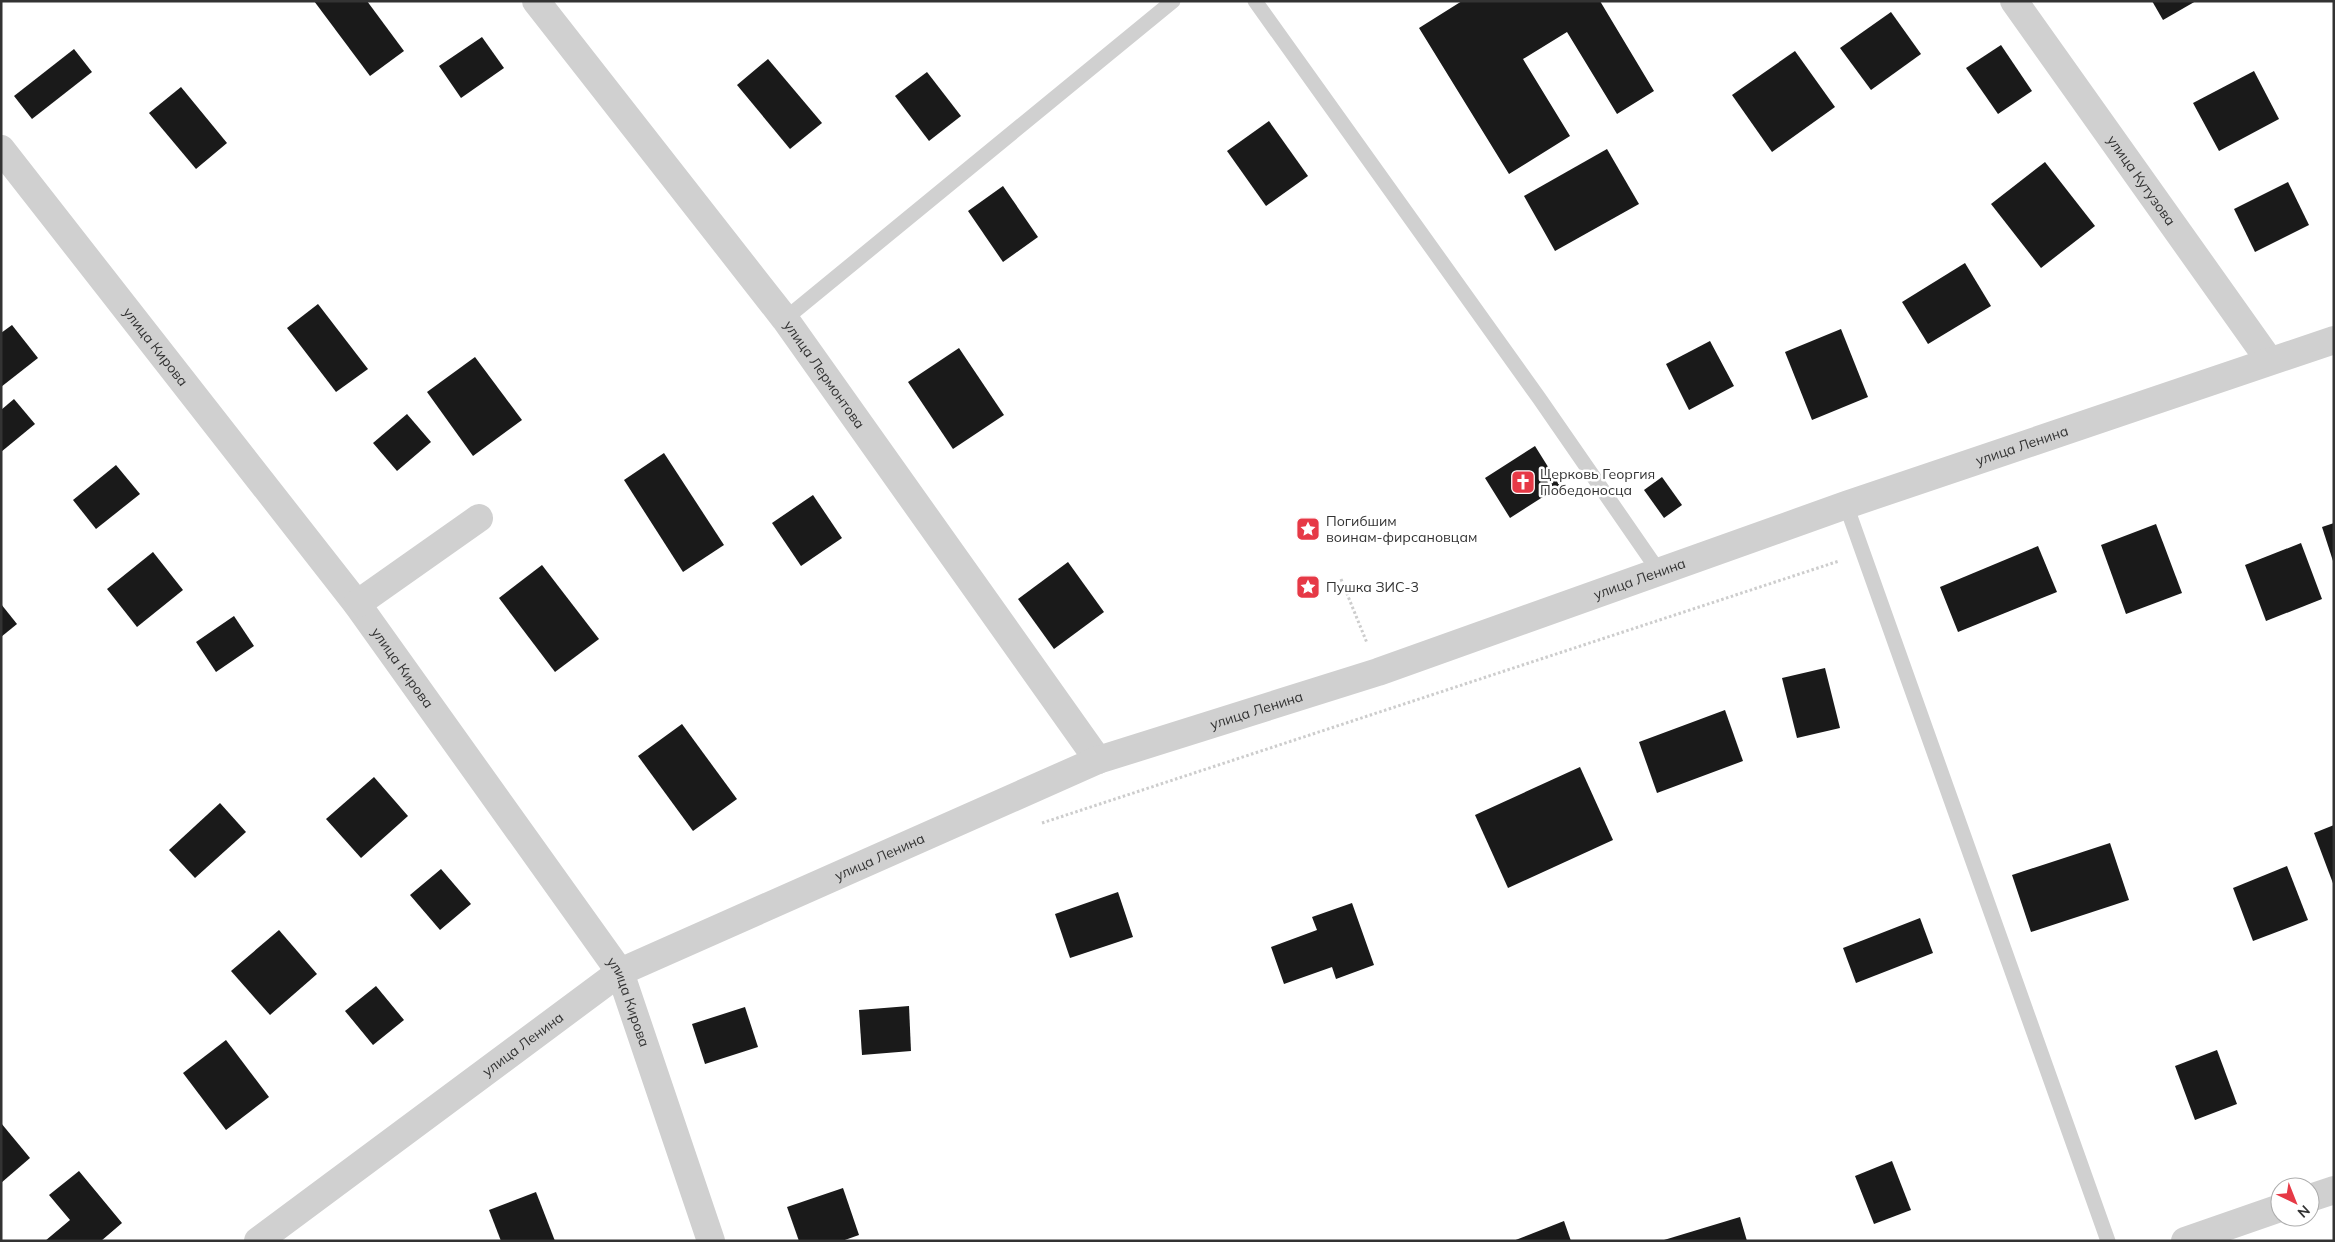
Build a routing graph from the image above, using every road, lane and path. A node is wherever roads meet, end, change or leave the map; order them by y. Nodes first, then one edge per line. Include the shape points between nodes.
1 (536, 1) edge
2 (1173, 1) edge
3 (1255, 1) edge
4 (2014, 1) edge
5 (1, 149) edge
6 (785, 319) junction
7 (2334, 340) edge
8 (2269, 360) junction
9 (1846, 505) junction
10 (479, 518) dead end
11 (1863, 554) junction
12 (1660, 573) junction
13 (1340, 579) dead end
14 (357, 604) junction
15 (1378, 672) junction
16 (1098, 760) junction
17 (1037, 825) dead end
18 (620, 972) junction
19 (2334, 1190) edge
20 (2320, 1195) edge
21 (2270, 1211) edge
22 (258, 1241) edge
23 (710, 1241) edge
24 (2108, 1241) edge
25 (2185, 1241) edge

1 - 6 street, улица Лермонтова
2 - 6 lane
3 - 12 lane
4 - 8 street, улица Кутузова
5 - 14 street, улица Кирова
6 - 16 street, улица Лермонтова
7 - 8 street, улица Ленина
8 - 9 street, улица Ленина
9 - 11 lane
9 - 12 street, улица Ленина
10 - 14 street
11 - 17 path
11 - 24 lane
12 - 15 street, улица Ленина
13 - 15 path
14 - 18 street, улица Кирова
15 - 16 street, улица Ленина
16 - 18 street, улица Ленина
18 - 22 street, улица Ленина
18 - 23 street, улица Кирова
19 - 20 street
21 - 25 street

